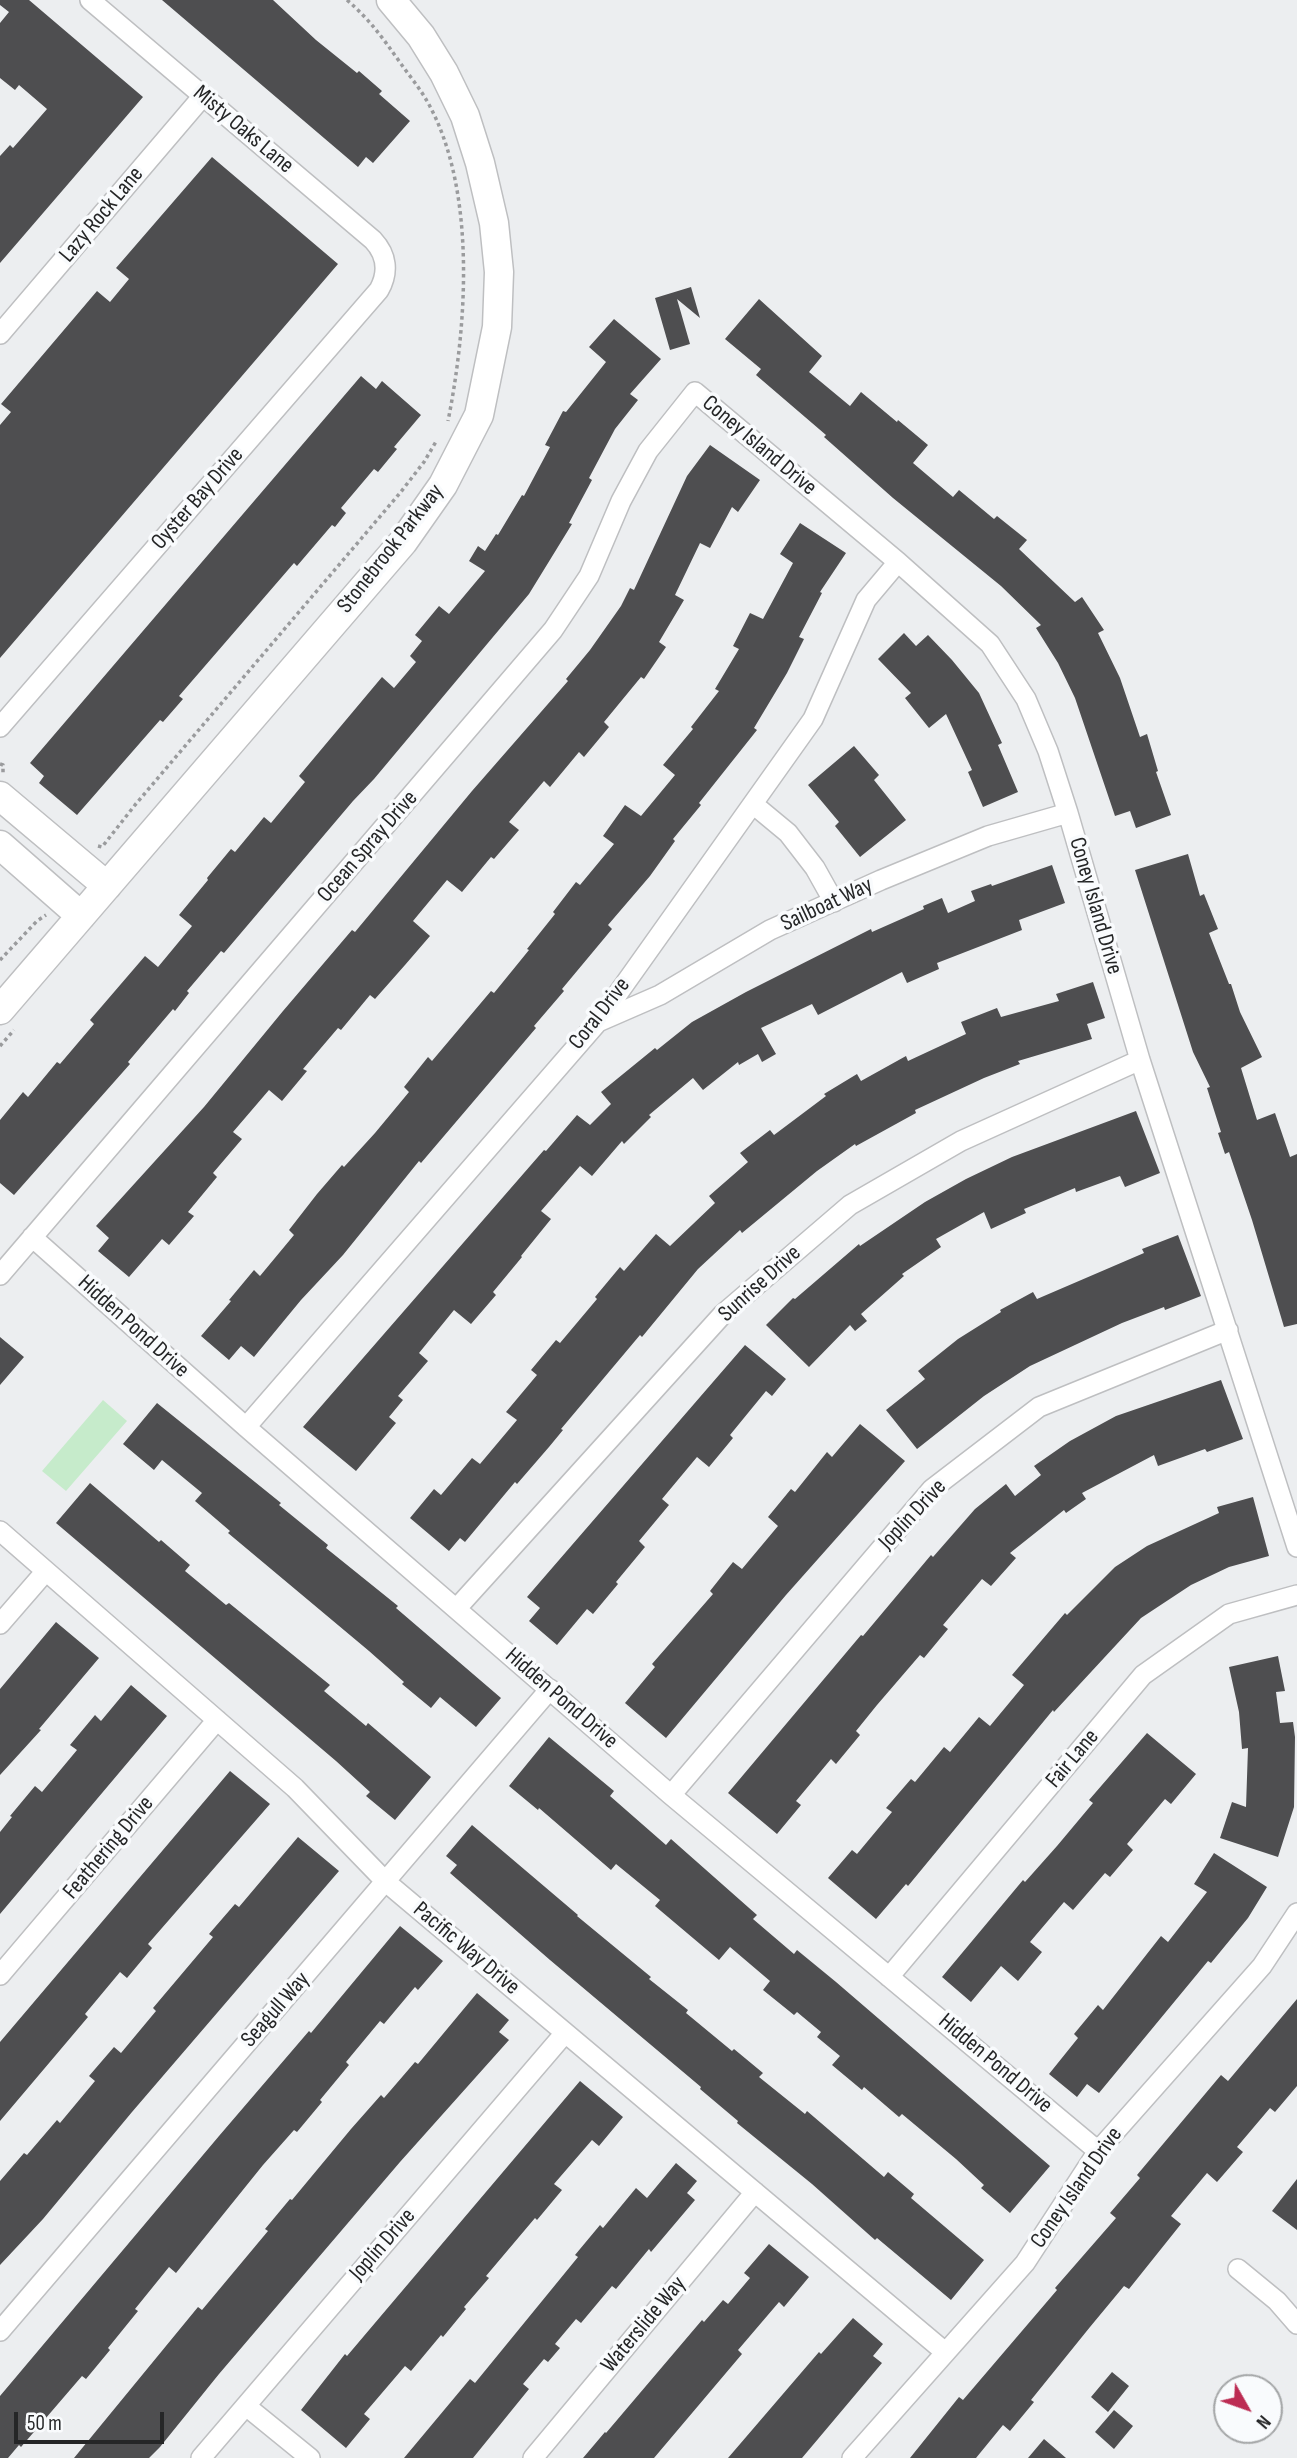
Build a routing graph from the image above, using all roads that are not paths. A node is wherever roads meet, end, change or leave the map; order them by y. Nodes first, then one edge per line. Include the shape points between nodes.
1 (90, 0) edge
2 (391, 0) edge
3 (203, 96) junction
4 (386, 266) joint
5 (0, 334) edge
6 (695, 392) joint
7 (898, 562) junction
8 (0, 727) edge
9 (0, 796) edge
10 (753, 804) junction
11 (1068, 813) junction
12 (0, 845) edge
13 (107, 886) junction
14 (834, 902) junction
15 (81, 916) junction
16 (8, 1019) edge
17 (597, 1023) junction
18 (1140, 1060) junction
19 (32, 1237) junction
20 (0, 1275) edge
21 (1228, 1330) junction
22 (246, 1427) junction
23 (0, 1531) edge
24 (1297, 1547) edge
25 (46, 1571) junction
26 (1297, 1595) edge
27 (457, 1608) junction
28 (0, 1624) edge
29 (550, 1689) junction
30 (217, 1720) junction
31 (671, 1795) junction
32 (386, 1882) junction
33 (1297, 1913) edge
34 (0, 1975) edge
35 (889, 1977) junction
36 (565, 2032) junction
37 (1098, 2151) junction
38 (755, 2193) junction
39 (1238, 2269) dead end
40 (1297, 2324) edge
41 (0, 2330) edge
42 (945, 2352) junction
43 (246, 2406) junction
44 (201, 2458) edge
45 (310, 2458) edge
46 (533, 2458) edge
47 (852, 2458) edge

1 - 3 street, Misty Oaks Lane
2 - 13 street, Stonebrook Parkway via 421,36 465,116 494,223 499,272 497,327 479,415 443,485 404,542
3 - 4 street, Misty Oaks Lane via 373,240
3 - 5 street, Lazy Rock Lane
4 - 8 street, Oyster Bay Drive via 379,290
6 - 7 street, Coney Island Drive
6 - 19 street, Ocean Spray Drive via 648,451 589,576 553,631
7 - 10 street, Coral Drive via 866,600 813,719
7 - 11 street, Coney Island Drive via 990,644 1026,699
9 - 13 street
10 - 14 street via 788,833
10 - 17 street, Coral Drive
11 - 14 street, Sailboat Way via 988,836
11 - 18 street, Coney Island Drive
12 - 15 street
13 - 15 street, Stonebrook Parkway
14 - 17 street, Sailboat Way via 771,930 660,995
15 - 16 street, Stonebrook Parkway
17 - 22 street, Coral Drive
18 - 21 street, Coney Island Drive
18 - 27 street, Sunrise Drive via 961,1142 850,1205 723,1314
19 - 20 street, Ocean Spray Drive
19 - 22 street, Hidden Pond Drive
21 - 24 street, Coney Island Drive
21 - 31 street, Joplin Drive via 1039,1407 932,1489
22 - 27 street, Hidden Pond Drive
23 - 25 street, Pacific Way Drive
25 - 28 street
25 - 30 street, Pacific Way Drive
26 - 35 street, Fair Lane via 1229,1614 1143,1675
27 - 29 street, Hidden Pond Drive
29 - 31 street, Hidden Pond Drive
29 - 32 street, Seagull Way
30 - 32 street, Pacific Way Drive via 295,1788
30 - 34 street, Feathering Drive
31 - 35 street, Hidden Pond Drive
32 - 36 street, Pacific Way Drive
32 - 41 street, Seagull Way
33 - 37 street, Coney Island Drive via 1262,1966
35 - 37 street, Hidden Pond Drive
36 - 38 street, Pacific Way Drive
36 - 43 street, Joplin Drive
37 - 42 street, Coney Island Drive via 1025,2263
38 - 42 street, Pacific Way Drive
38 - 46 street, Waterslide Way
39 - 40 street
42 - 47 street, Coney Island Drive
43 - 44 street, Joplin Drive
43 - 45 street

